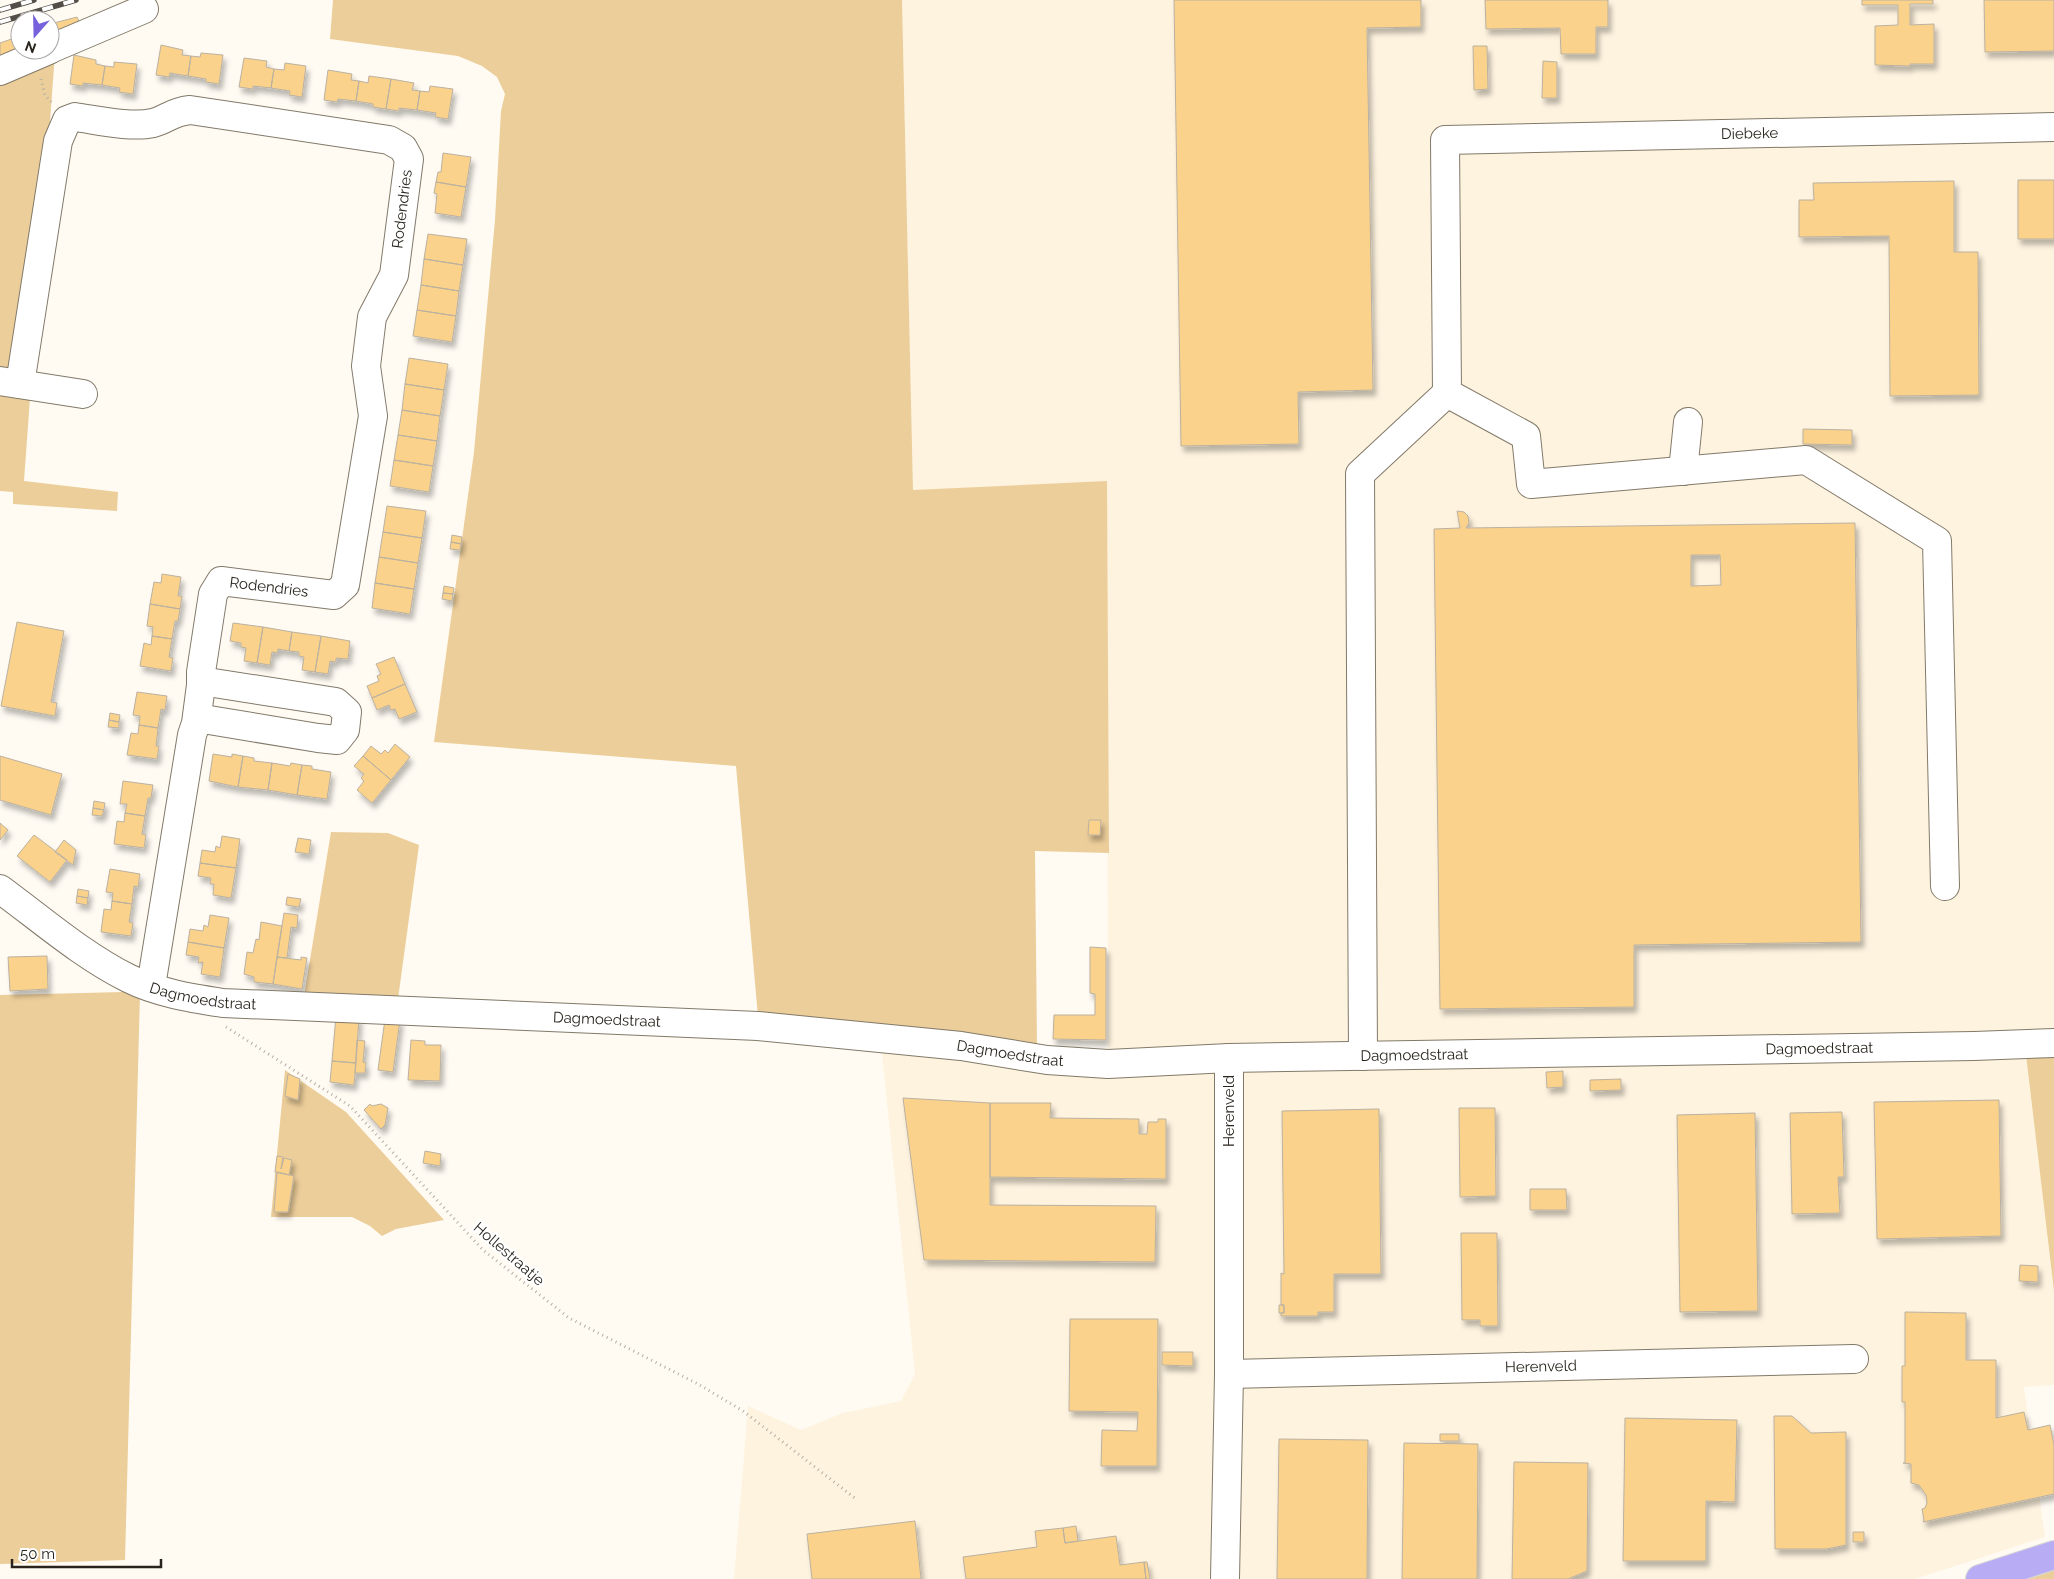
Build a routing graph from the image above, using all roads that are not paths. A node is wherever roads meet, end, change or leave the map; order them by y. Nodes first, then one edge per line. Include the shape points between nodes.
1 (144, 8) dead end
2 (60, 45) edge
3 (25, 60) edge
4 (0, 71) edge
5 (2054, 127) edge
6 (10, 382) edge
7 (1447, 393) junction
8 (83, 394) dead end
9 (1688, 422) dead end
10 (1683, 471) junction
11 (201, 681) junction
12 (197, 718) junction
13 (1945, 886) dead end
14 (0, 888) edge
15 (151, 986) junction
16 (2054, 1043) edge
17 (1363, 1056) junction
18 (1229, 1058) junction
19 (1854, 1359) dead end
20 (1229, 1374) junction
21 (2054, 1555) edge
22 (1225, 1579) edge
23 (1980, 1579) edge

1 - 2 street
3 - 4 street
5 - 7 street, Diebeke via 1445,140
6 - 8 street
6 - 11 street, Rodendries via 58,141 67,120 74,117 137,124 154,122 176,111 190,110 389,140 403,148 408,159 394,275 372,317 367,347 366,366 373,416 345,585 334,595 221,582 213,594
7 - 10 street via 1526,436 1531,484
7 - 17 street via 1360,474
9 - 10 street
10 - 13 street via 1806,460 1937,540
11 - 12 street, Rodendries
11 - 12 street via 336,702 347,712 345,730 337,740
12 - 15 street, Rodendries
14 - 15 street, Dagmoedstraat via 90,956 129,979
15 - 18 street, Dagmoedstraat via 172,995 223,1003 758,1026 960,1046 1047,1060 1108,1064
16 - 17 street, Dagmoedstraat
17 - 18 street, Dagmoedstraat
18 - 20 street, Herenveld
19 - 20 street, Herenveld
20 - 22 street, Herenveld
21 - 23 main road

